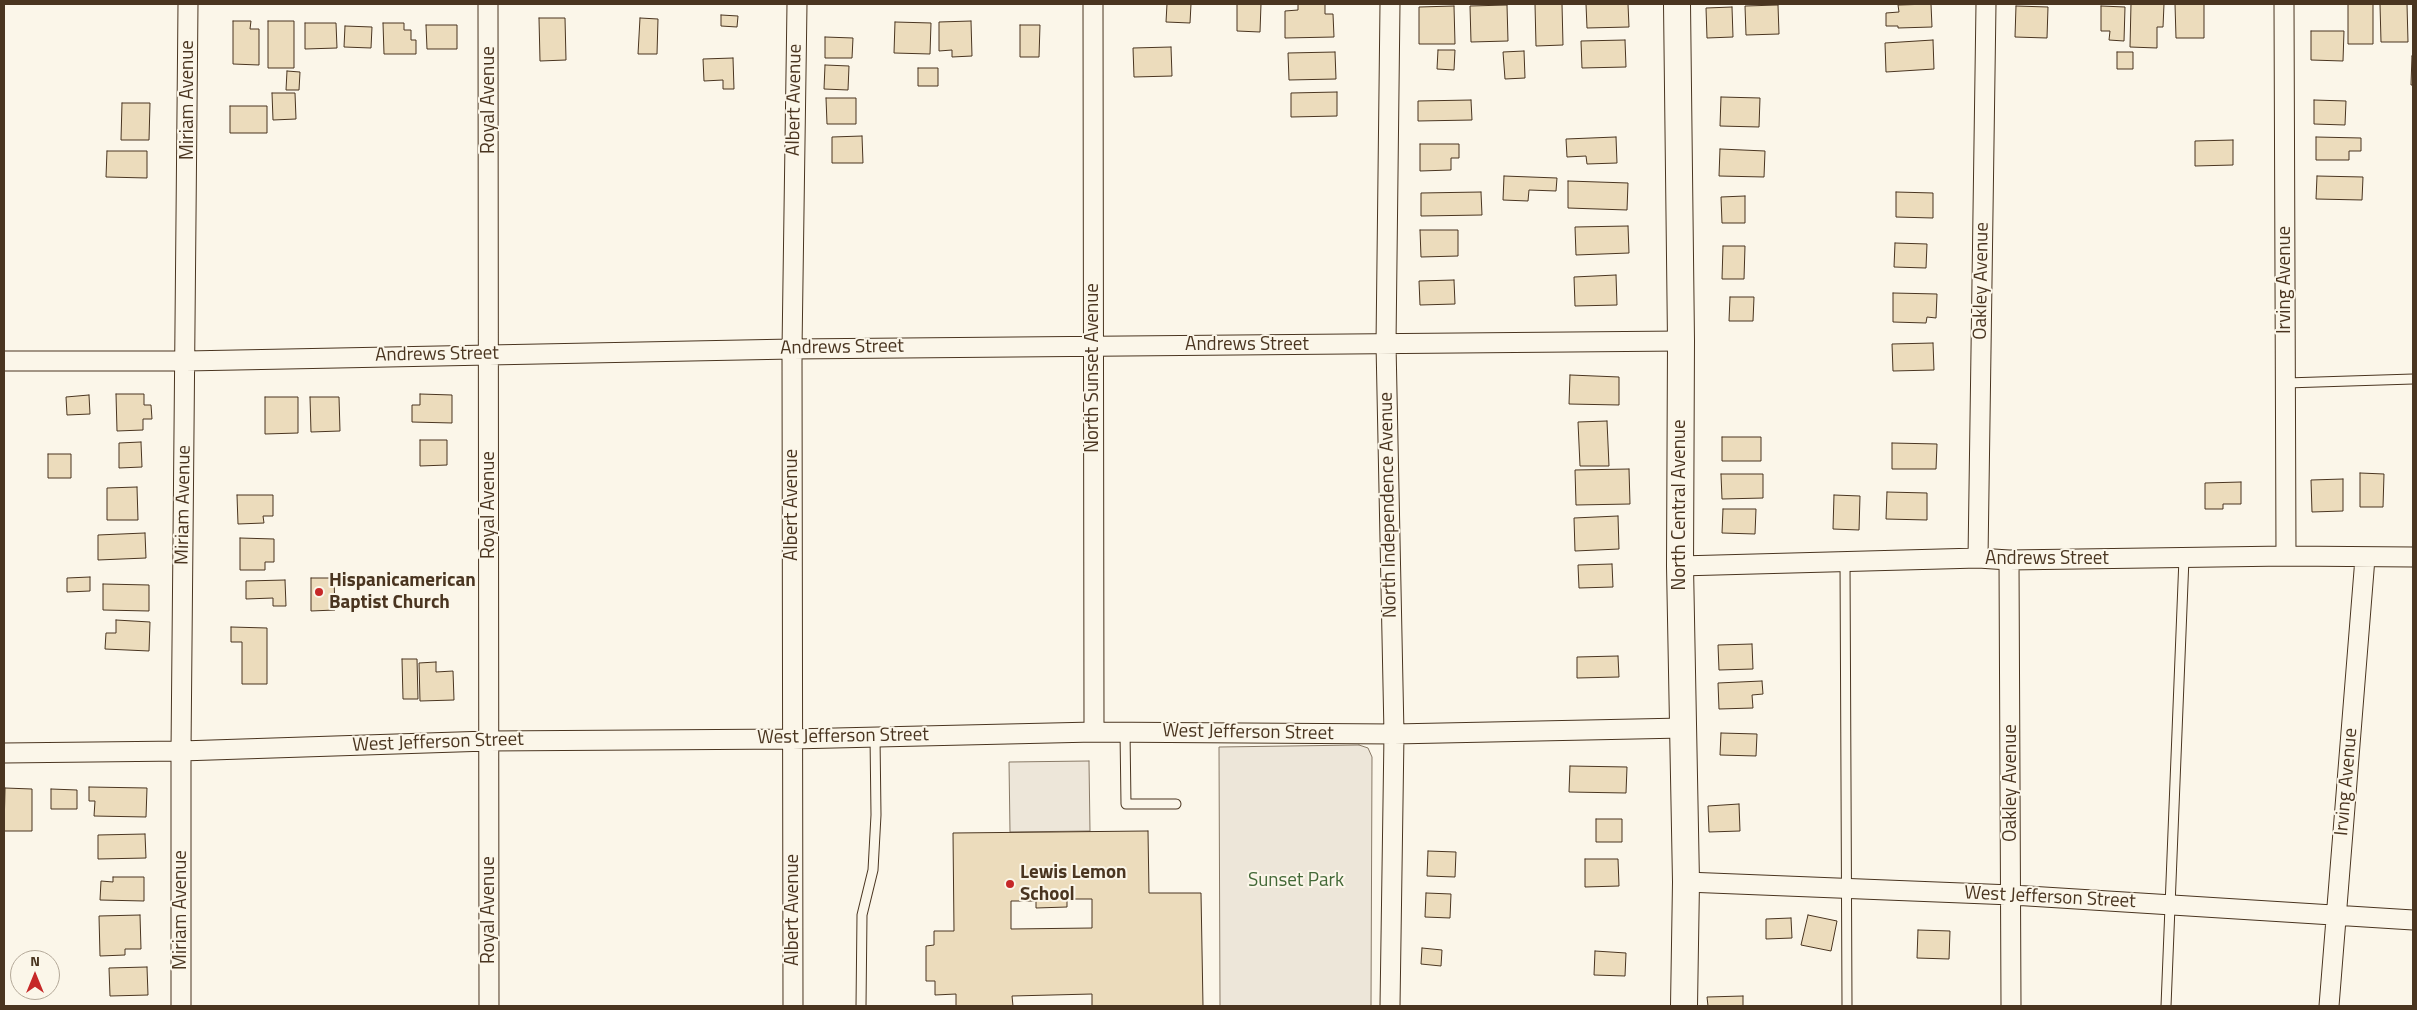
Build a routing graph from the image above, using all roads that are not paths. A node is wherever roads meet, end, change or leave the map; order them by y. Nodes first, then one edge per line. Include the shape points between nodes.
1 (188, 4) edge
2 (488, 4) edge
3 (796, 4) edge
4 (1093, 4) edge
5 (1390, 4) edge
6 (1677, 4) edge
7 (1986, 4) edge
8 (2284, 4) edge
9 (1681, 341) junction
10 (1386, 344) junction
11 (1094, 346) junction
12 (792, 349) junction
13 (489, 353) junction
14 (4, 361) edge
15 (186, 361) junction
16 (2413, 379) edge
17 (2286, 383) junction
18 (2286, 556) junction
19 (2413, 557) edge
20 (1978, 558) junction
21 (2184, 558) junction
22 (2365, 558) junction
23 (2009, 560) junction
24 (1845, 562) junction
25 (1680, 566) junction
26 (1683, 728) junction
27 (1094, 732) junction
28 (1125, 732) junction
29 (1394, 734) junction
30 (874, 737) junction
31 (792, 739) junction
32 (488, 741) junction
33 (181, 751) junction
34 (4, 753) edge
35 (1176, 804) dead end
36 (1686, 882) junction
37 (1847, 887) junction
38 (2012, 895) junction
39 (2169, 905) junction
40 (2336, 915) junction
41 (2413, 920) edge
42 (182, 1006) edge
43 (489, 1006) edge
44 (793, 1006) edge
45 (861, 1006) edge
46 (1390, 1006) edge
47 (1684, 1006) edge
48 (1847, 1006) edge
49 (2011, 1006) edge
50 (2166, 1006) edge
51 (2328, 1006) edge

1 - 15 street, Miriam Avenue
2 - 13 street, Royal Avenue
3 - 12 street, Albert Avenue
4 - 11 street, North Sunset Avenue
5 - 10 street, North Independence Avenue
6 - 9 main road, North Central Avenue
7 - 20 street, Oakley Avenue
8 - 17 street, Irving Avenue
9 - 10 street, Andrews Street
9 - 25 main road, North Central Avenue
10 - 11 street, Andrews Street
10 - 29 street, North Independence Avenue
11 - 12 street, Andrews Street
11 - 27 street, North Sunset Avenue
12 - 13 street, Andrews Street
12 - 31 street, Albert Avenue
13 - 15 street, Andrews Street
13 - 32 street, Royal Avenue
14 - 15 street, Andrews Street
15 - 33 street, Miriam Avenue
16 - 17 lane
17 - 18 street, Irving Avenue
18 - 21 street, Andrews Street
18 - 22 street, Andrews Street
19 - 22 street, Andrews Street
20 - 23 street, Andrews Street
20 - 24 street, Andrews Street
21 - 23 street, Andrews Street
21 - 39 lane
22 - 40 street, Irving Avenue
23 - 38 street, Oakley Avenue
24 - 25 street, Andrews Street
24 - 37 lane
25 - 26 main road, North Central Avenue
26 - 29 street, West Jefferson Street
26 - 36 main road, North Central Avenue
27 - 28 street, West Jefferson Street
27 - 30 street, West Jefferson Street
28 - 29 street, West Jefferson Street
28 - 35 lane via 1126,804
29 - 46 street, North Independence Avenue
30 - 31 street, West Jefferson Street
30 - 45 lane via 876,815 873,861 862,915
31 - 32 street, West Jefferson Street
31 - 44 street, Albert Avenue
32 - 33 street, West Jefferson Street
32 - 43 street, Royal Avenue
33 - 34 street, West Jefferson Street
33 - 42 street, Miriam Avenue
36 - 37 street, West Jefferson Street
36 - 47 main road, North Central Avenue
37 - 38 street, West Jefferson Street
37 - 48 lane
38 - 39 street, West Jefferson Street
38 - 49 street, Oakley Avenue
39 - 40 street, West Jefferson Street
39 - 50 lane
40 - 41 street, West Jefferson Street
40 - 51 street, Irving Avenue

